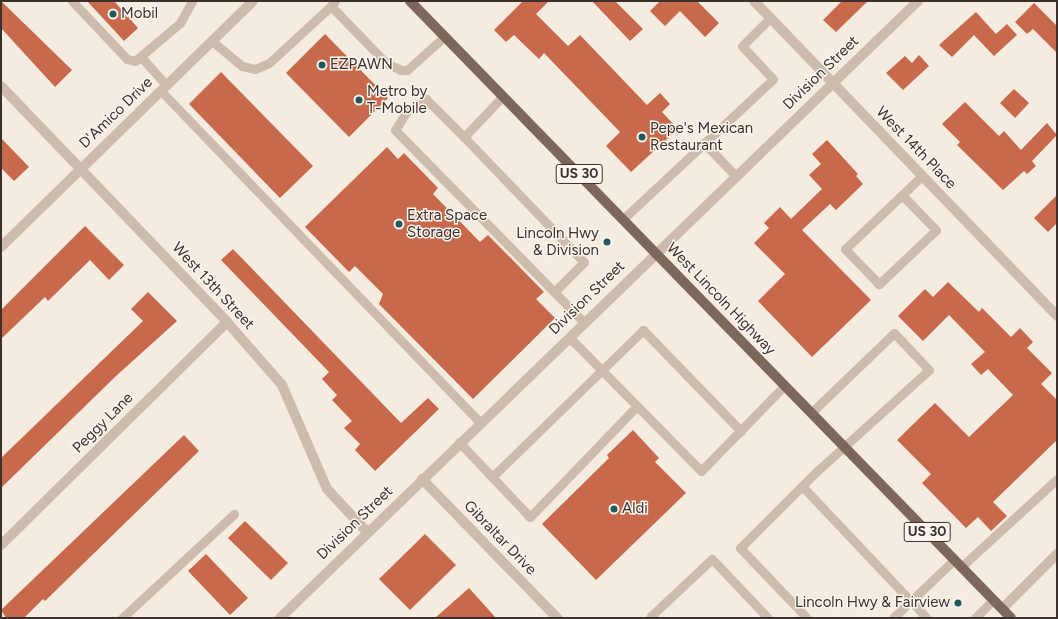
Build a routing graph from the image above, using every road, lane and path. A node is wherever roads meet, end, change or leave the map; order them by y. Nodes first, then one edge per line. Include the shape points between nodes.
1 (72, 1) edge
2 (192, 1) edge
3 (253, 1) edge
4 (410, 1) edge
5 (754, 1) edge
6 (918, 1) edge
7 (333, 3) edge
8 (770, 18) junction
9 (445, 36) junction
10 (212, 41) junction
11 (142, 58) junction
12 (833, 83) junction
13 (1, 86) edge
14 (163, 88) junction
15 (503, 96) junction
16 (464, 137) junction
17 (704, 143) junction
18 (81, 169) junction
19 (736, 176) junction
20 (922, 176) junction
21 (902, 195) junction
22 (623, 219) junction
23 (1, 247) edge
24 (655, 253) junction
25 (554, 292) junction
26 (1057, 316) edge
27 (227, 322) junction
28 (584, 322) junction
29 (568, 337) junction
30 (602, 370) junction
31 (784, 386) junction
32 (637, 406) junction
33 (811, 413) junction
34 (480, 422) junction
35 (741, 431) junction
36 (459, 442) junction
37 (844, 447) junction
38 (492, 477) junction
39 (422, 479) junction
40 (1057, 479) edge
41 (802, 486) junction
42 (234, 514) dead end
43 (367, 532) junction
44 (1, 545) edge
45 (1057, 554) edge
46 (957, 563) junction
47 (993, 600) junction
48 (911, 602) junction
49 (1002, 609) junction
50 (122, 618) edge
51 (280, 618) edge
52 (557, 618) edge
53 (653, 618) edge
54 (768, 618) edge
55 (807, 618) edge
56 (893, 618) edge
57 (927, 618) edge
58 (975, 618) edge
59 (1011, 618) edge

1 - 11 lane via 127,59 135,61
2 - 11 lane via 180,23
3 - 10 street, D'Amico Drive
4 - 9 main road, West Lincoln Highway / US 30
5 - 8 street, West 14th Place
6 - 12 street, Division Street
7 - 9 lane via 386,63 401,70 407,70
7 - 10 lane via 269,63 255,69 242,66
8 - 12 street, West 14th Place
8 - 17 lane via 742,46 772,79
9 - 15 main road, West Lincoln Highway / US 30
10 - 14 street, D'Amico Drive
11 - 14 lane
12 - 19 street, Division Street
12 - 20 street, West 14th Place
13 - 18 street, West 13th Street
14 - 18 street, D'Amico Drive
14 - 34 lane
15 - 16 lane
15 - 22 main road, West Lincoln Highway / US 30
16 - 25 lane via 584,262
16 - 25 lane via 426,99 406,111 395,130
17 - 19 lane
17 - 22 lane
18 - 23 street, D'Amico Drive
18 - 27 street, West 13th Street
19 - 24 street, Division Street
20 - 21 lane
20 - 26 street, West 14th Place
21 - 21 lane via 845,249 878,284 936,230
22 - 24 main road, West Lincoln Highway / US 30
24 - 28 street, Division Street
24 - 31 main road, West Lincoln Highway / US 30
25 - 28 lane
27 - 43 street, West 13th Street via 282,385 327,488
27 - 44 street, Peggy Lane
28 - 29 street, Division Street
29 - 30 lane
29 - 34 street, Division Street
30 - 32 lane
30 - 35 lane via 643,330
30 - 38 lane
31 - 33 main road, West Lincoln Highway / US 30
31 - 35 lane
32 - 35 lane via 701,472
32 - 38 lane via 530,517
33 - 37 main road, West Lincoln Highway / US 30
33 - 37 lane via 894,333 899,338 929,370
34 - 36 street, Division Street
36 - 38 lane
36 - 39 street, Division Street
37 - 41 lane
37 - 46 main road, West Lincoln Highway / US 30
39 - 43 street, Division Street
39 - 52 street, Gibraltar Drive
40 - 46 lane
41 - 48 lane
41 - 55 lane via 740,548
42 - 50 lane
43 - 51 street, Division Street
45 - 49 street
46 - 47 main road, West Lincoln Highway / US 30
46 - 48 lane
47 - 49 main road, West Lincoln Highway / US 30
47 - 58 lane
48 - 56 lane
48 - 57 lane
49 - 59 main road, West Lincoln Highway / US 30
53 - 54 lane via 651,616 712,559

